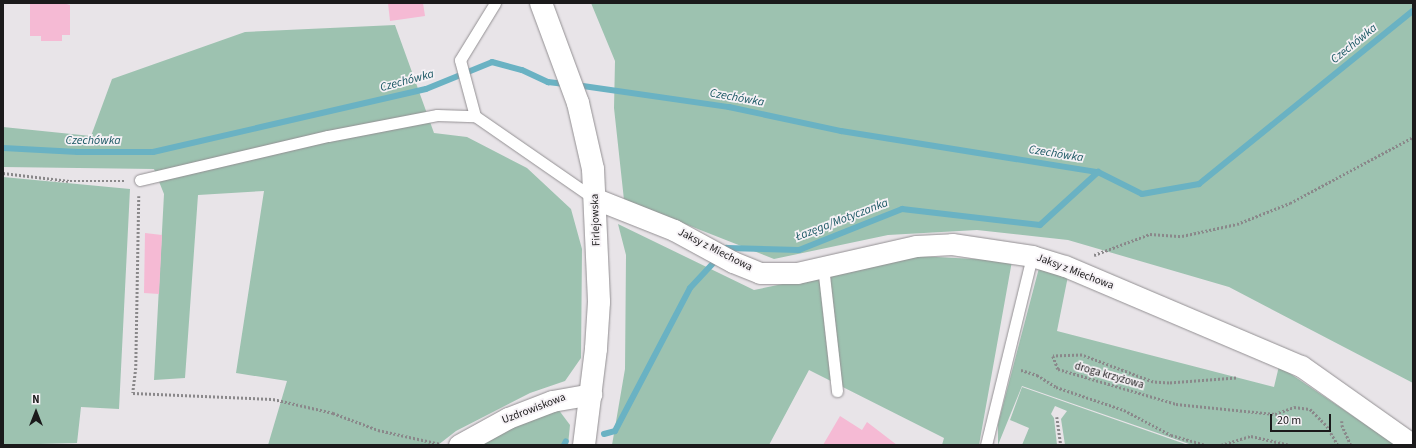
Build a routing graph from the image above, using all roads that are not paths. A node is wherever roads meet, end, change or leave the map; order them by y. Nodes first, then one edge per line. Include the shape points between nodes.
1 (495, 3) edge
2 (541, 3) edge
3 (475, 116) junction
4 (140, 180) road end
5 (596, 199) junction
6 (1032, 256) junction
7 (823, 266) junction
8 (837, 391) dead end
9 (590, 394) junction
10 (459, 445) edge
11 (584, 445) edge
12 (986, 445) edge
13 (1413, 445) edge

1 - 3 lane via 460,60 460,70
2 - 5 street, Firlejowska via 578,103 589,141
3 - 4 lane via 437,115 328,136
3 - 5 lane
5 - 7 street, Jaksy z Miechowa via 674,230 733,262 760,273 783,274
5 - 9 street, Firlejowska via 599,302
6 - 7 street, Jaksy z Miechowa via 986,247 923,245
6 - 12 lane
6 - 13 street, Jaksy z Miechowa via 1065,266 1301,366
7 - 8 lane
9 - 10 street, Uzdrowiskowa via 552,401 508,418
9 - 11 street, Firlejowska

